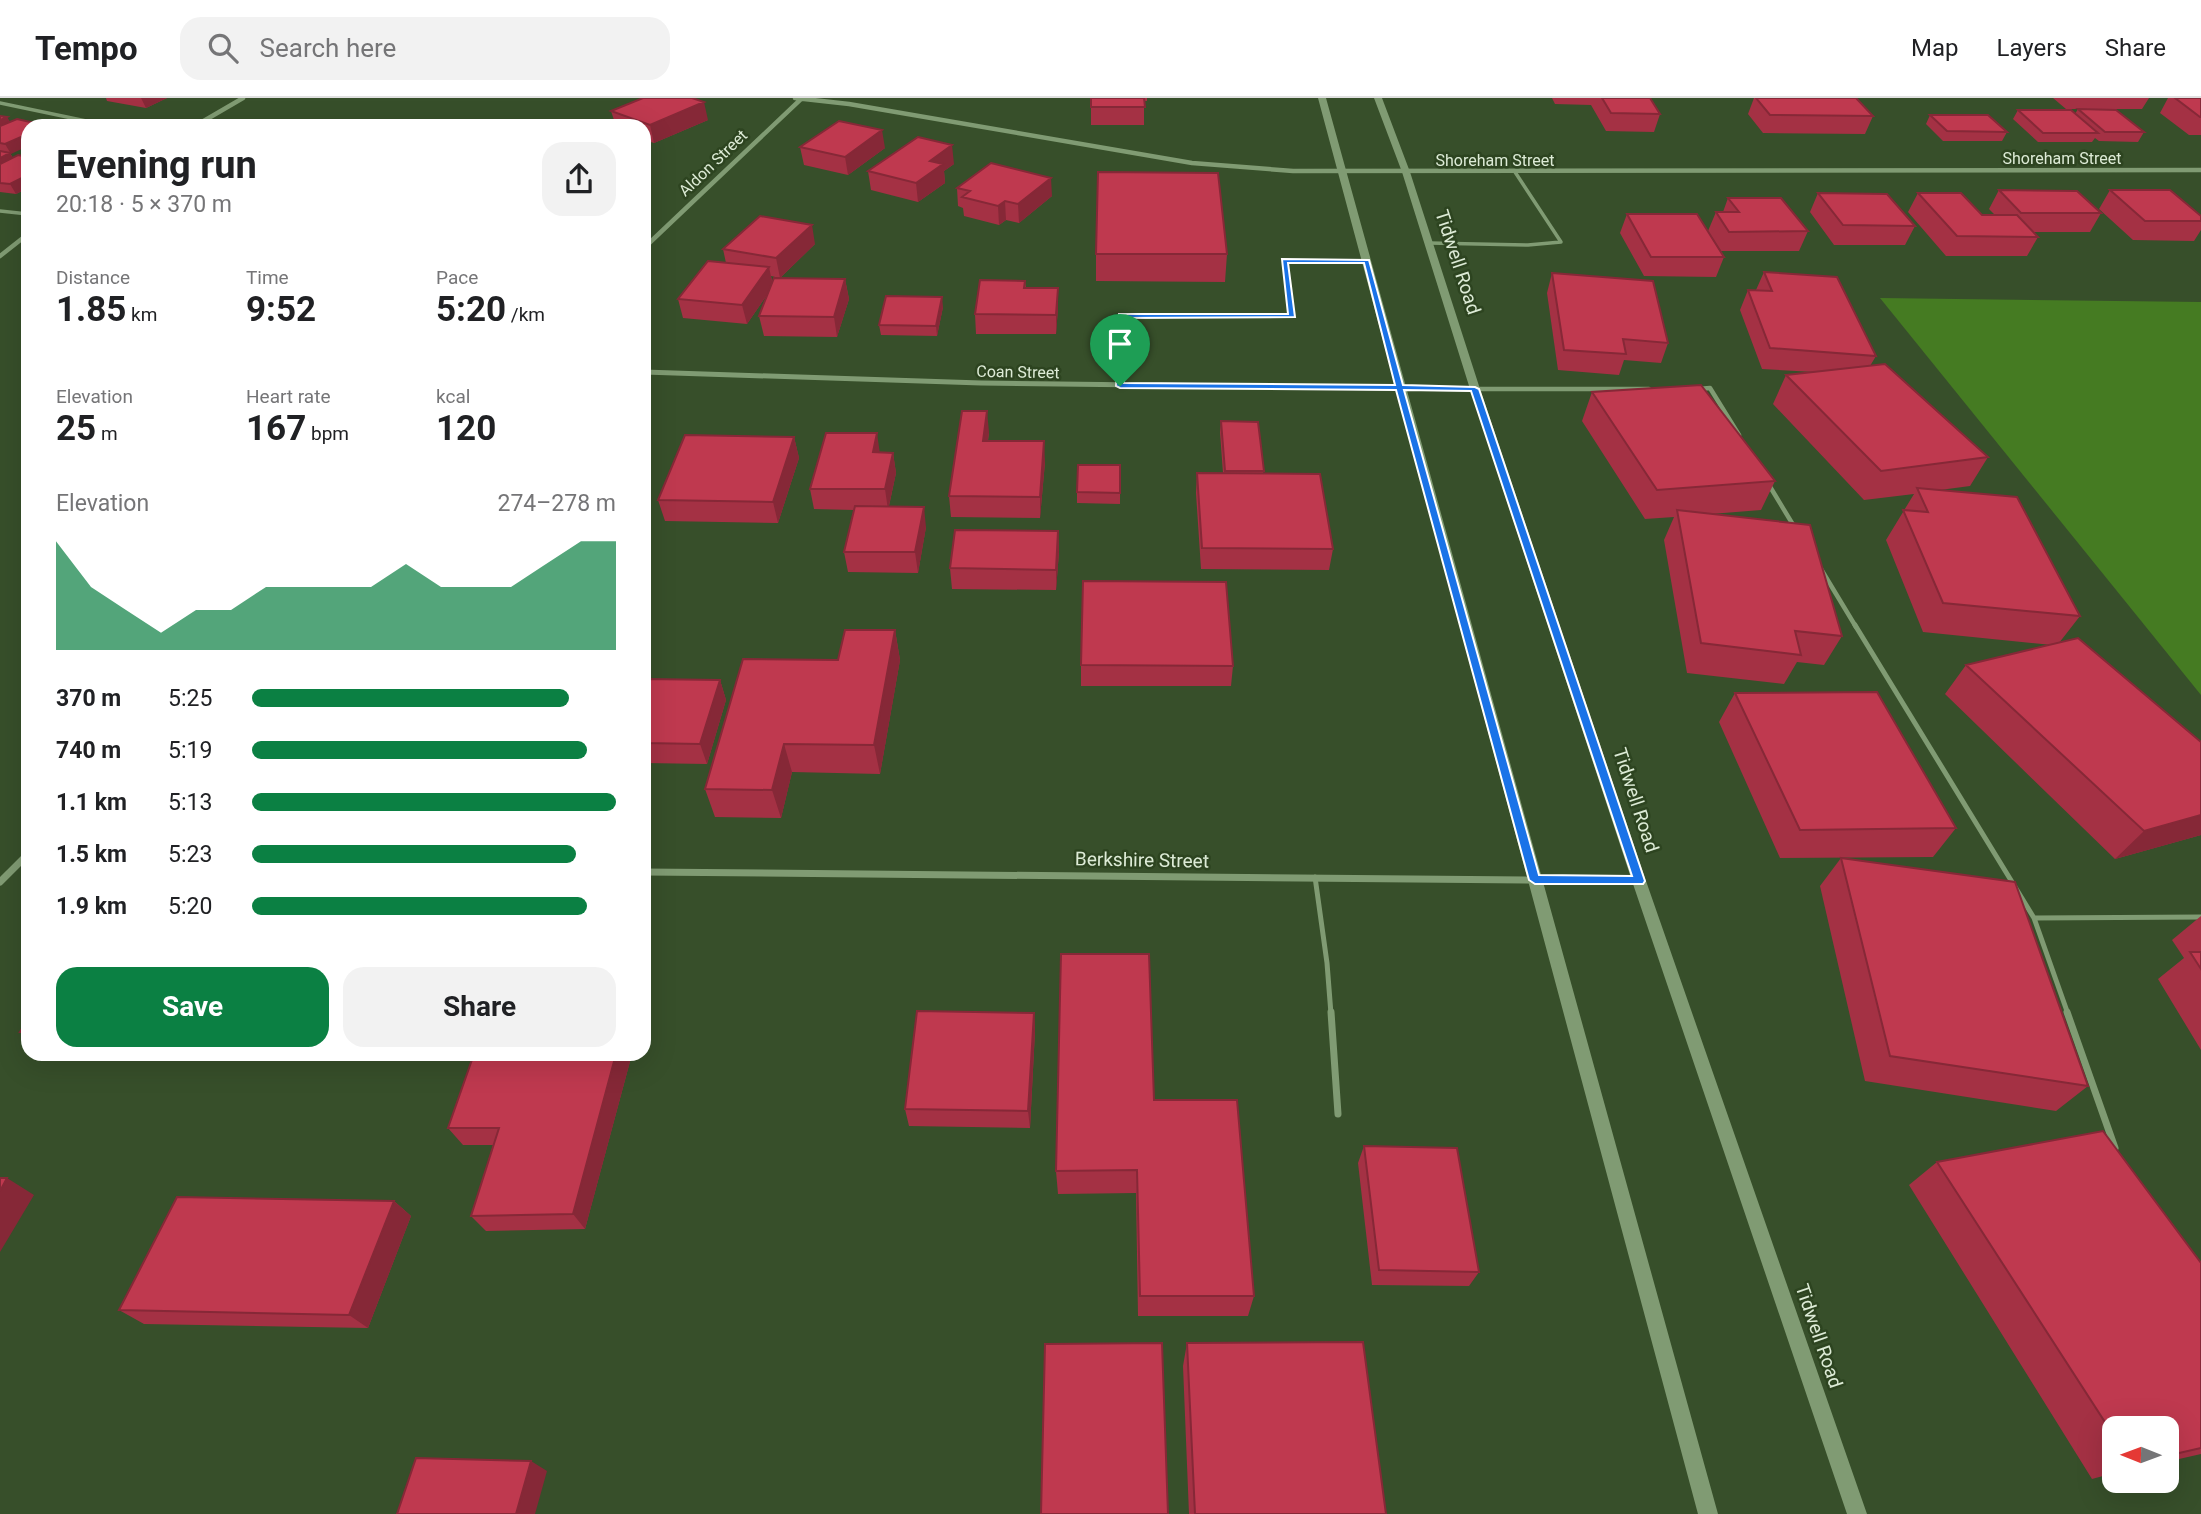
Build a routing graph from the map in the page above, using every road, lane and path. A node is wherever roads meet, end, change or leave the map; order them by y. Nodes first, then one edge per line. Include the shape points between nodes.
1 (243, 98) edge
2 (795, 98) edge
3 (1322, 98) edge
4 (1378, 98) edge
5 (801, 99) edge
6 (0, 103) edge
7 (77, 119) edge
8 (207, 119) edge
9 (2201, 170) edge
10 (1343, 172) junction
11 (1515, 172) junction
12 (1406, 173) junction
13 (0, 211) edge
14 (21, 213) edge
15 (21, 240) edge
16 (651, 241) edge
17 (1429, 243) junction
18 (0, 256) edge
19 (1367, 261) junction
20 (651, 372) edge
21 (1120, 386) junction
22 (1399, 387) junction
23 (1697, 388) edge
24 (1475, 389) junction
25 (1657, 389) edge
26 (1746, 447) edge
27 (1768, 483) edge
28 (1797, 530) edge
29 (1818, 565) edge
30 (21, 864) edge
31 (651, 872) edge
32 (1315, 877) junction
33 (1535, 880) junction
34 (1639, 881) junction
35 (0, 882) edge
36 (2201, 917) edge
37 (2034, 918) junction
38 (1338, 1114) dead end
39 (2116, 1151) edge
40 (1708, 1514) edge
41 (1857, 1514) edge

1 - 8 street
2 - 5 street, Shoreham Street
3 - 10 main road
4 - 12 main road, Tidwell Road
5 - 10 street, Shoreham Street via 1192,163
5 - 16 street, Aldon Street
6 - 7 lane
9 - 11 street, Shoreham Street
10 - 12 street, Shoreham Street
10 - 19 main road
11 - 12 street, Shoreham Street
11 - 17 lane via 1561,242
12 - 17 main road, Tidwell Road
13 - 14 lane
15 - 18 street
17 - 24 main road, Tidwell Road
19 - 21 lane via 1284,261 1292,316 1121,316
19 - 22 main road
20 - 21 street, Coan Street
21 - 22 street, Coan Street
22 - 24 street, Coan Street
22 - 33 main road
23 - 26 lane via 1710,388
24 - 25 lane
24 - 34 main road, Tidwell Road
27 - 28 lane
29 - 37 lane
30 - 35 street
31 - 32 street, Berkshire Street
32 - 33 street, Berkshire Street
32 - 38 lane via 1327,963
33 - 34 street, Berkshire Street
33 - 40 main road
34 - 41 main road, Tidwell Road
36 - 37 lane
37 - 39 lane

